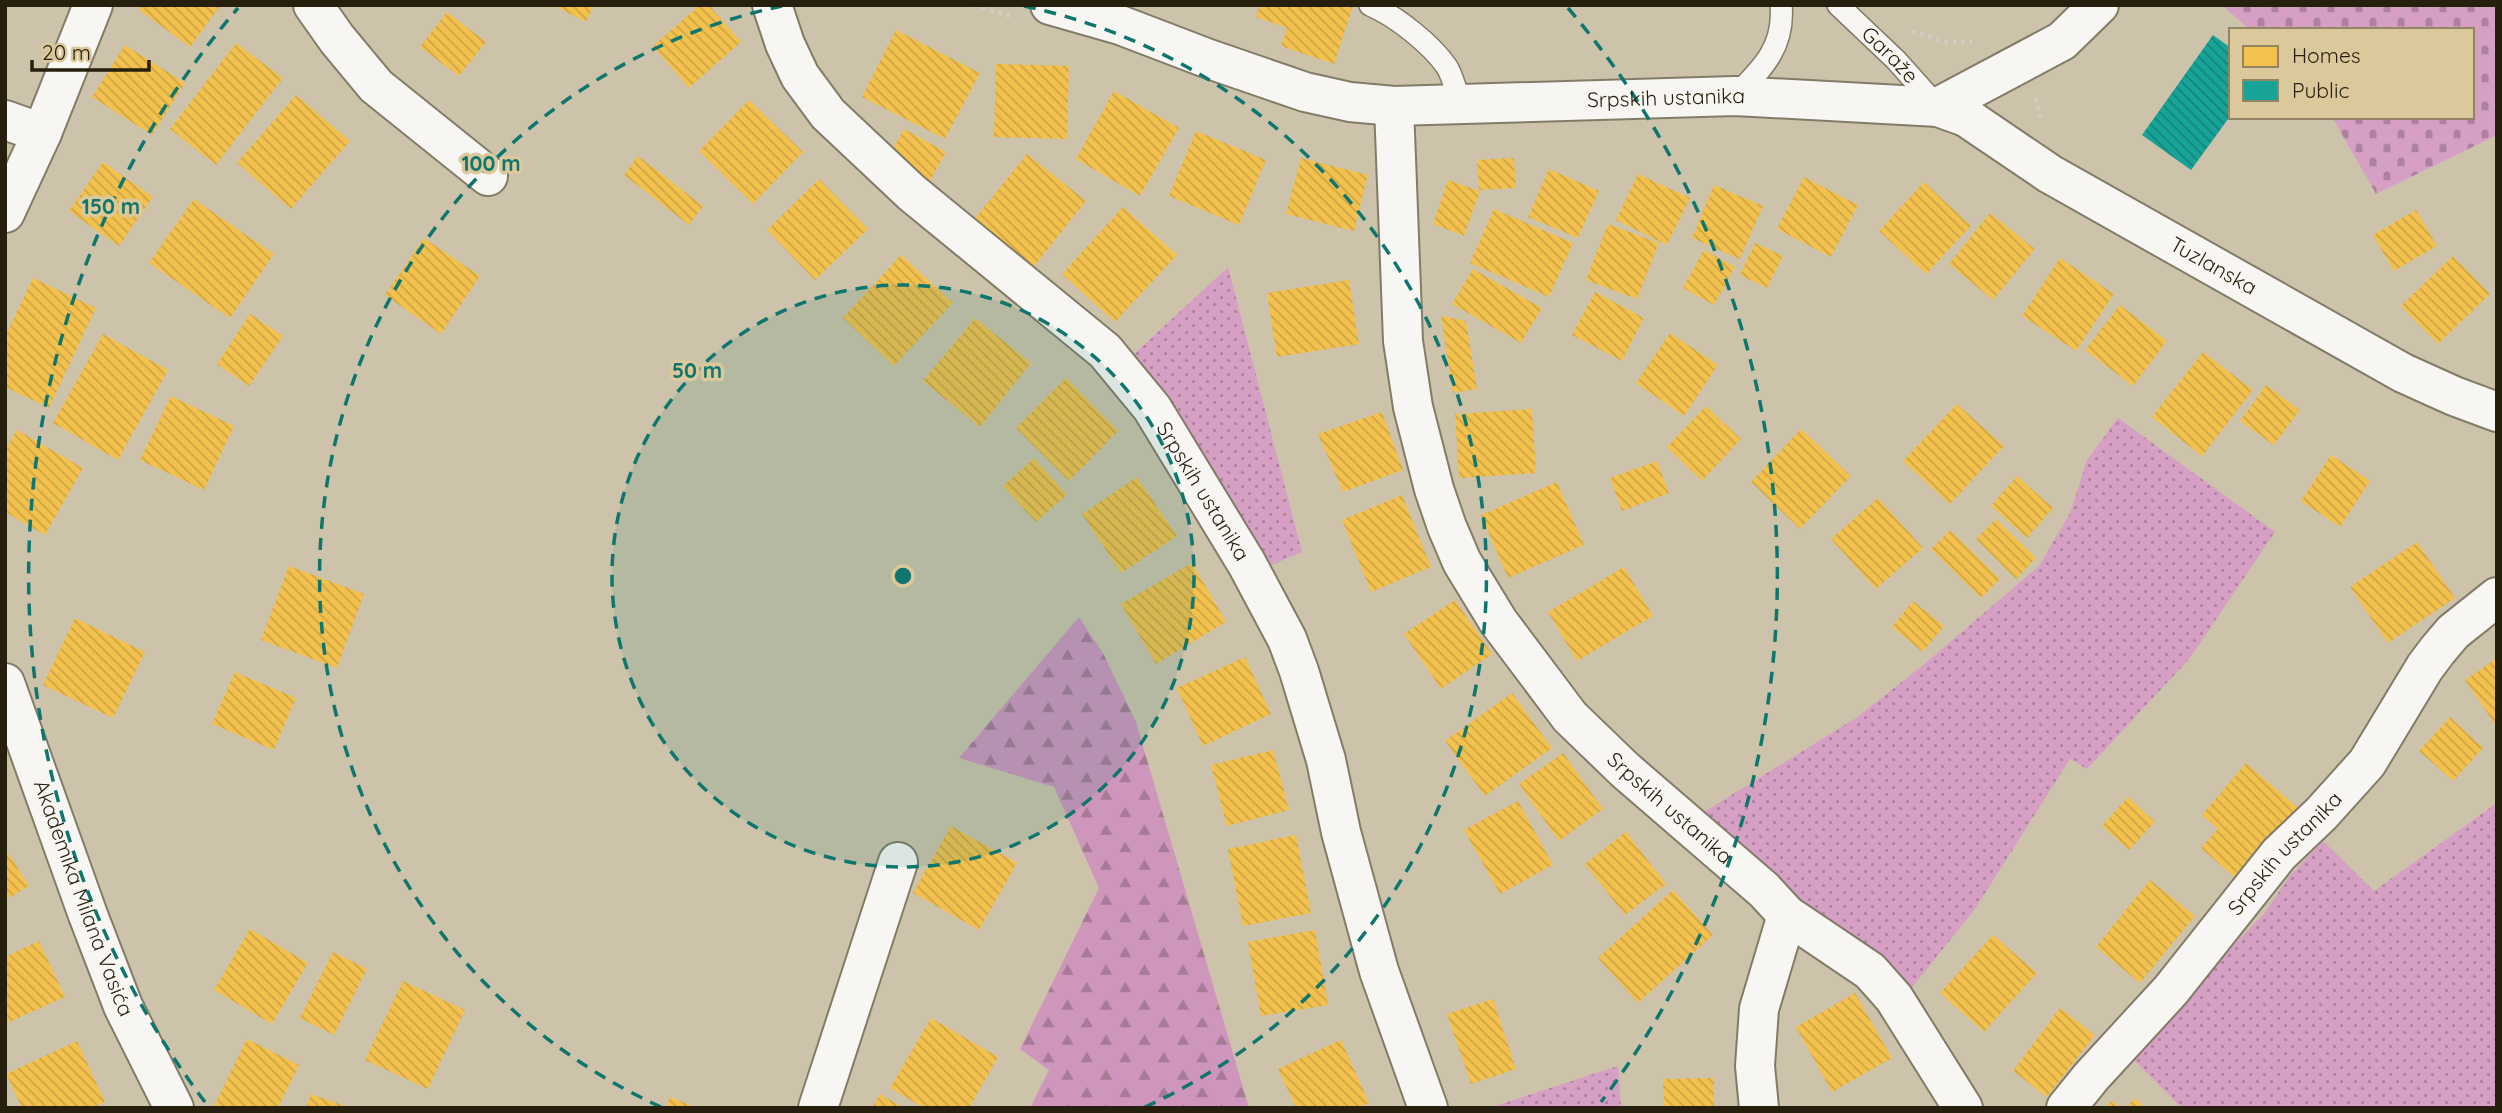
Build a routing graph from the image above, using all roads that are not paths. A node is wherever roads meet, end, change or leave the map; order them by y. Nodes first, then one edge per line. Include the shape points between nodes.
1 (93, 5) edge
2 (313, 5) edge
3 (772, 5) edge
4 (1370, 5) edge
5 (1780, 5) edge
6 (1838, 5) edge
7 (2099, 5) edge
8 (1034, 12) edge
9 (1735, 96) junction
10 (1461, 103) junction
11 (1394, 106) junction
12 (1938, 107) junction
13 (5, 120) edge
14 (42, 133) junction
15 (488, 176) dead end
16 (5, 213) edge
17 (2497, 412) edge
18 (2497, 597) edge
19 (5, 683) edge
20 (898, 862) dead end
21 (1787, 915) junction
22 (174, 1108) edge
23 (818, 1108) edge
24 (1428, 1108) edge
25 (1759, 1108) edge
26 (1963, 1108) edge
27 (2066, 1108) edge

1 - 14 street
2 - 15 street via 376,86
3 - 24 street, Srpskih ustanika via 800,76 828,114 912,193 1087,335 1121,369 1152,408 1241,554 1299,671 1379,971
4 - 10 lane via 1387,12 1447,68
5 - 9 lane via 1778,38 1766,65
6 - 12 lane, Garaže
7 - 12 street via 2062,41
8 - 11 street, Srpskih ustanika via 1120,25 1305,92
9 - 10 street, Srpskih ustanika
9 - 12 street, Srpskih ustanika
10 - 11 street, Srpskih ustanika
11 - 21 street, Srpskih ustanika via 1403,341 1434,489 1462,562 1498,621 1570,718
12 - 17 street, Tuzlanska via 1966,117 2050,174 2384,362
13 - 14 street
14 - 16 street
18 - 27 street, Srpskih ustanika via 2453,632 2425,667 2367,764 2279,854 2196,961
19 - 22 street, Akademika Milana Vasića via 123,1006
20 - 23 street
21 - 25 street via 1759,1009 1755,1066
21 - 26 street, Srpskih ustanika via 1870,971 1894,998

